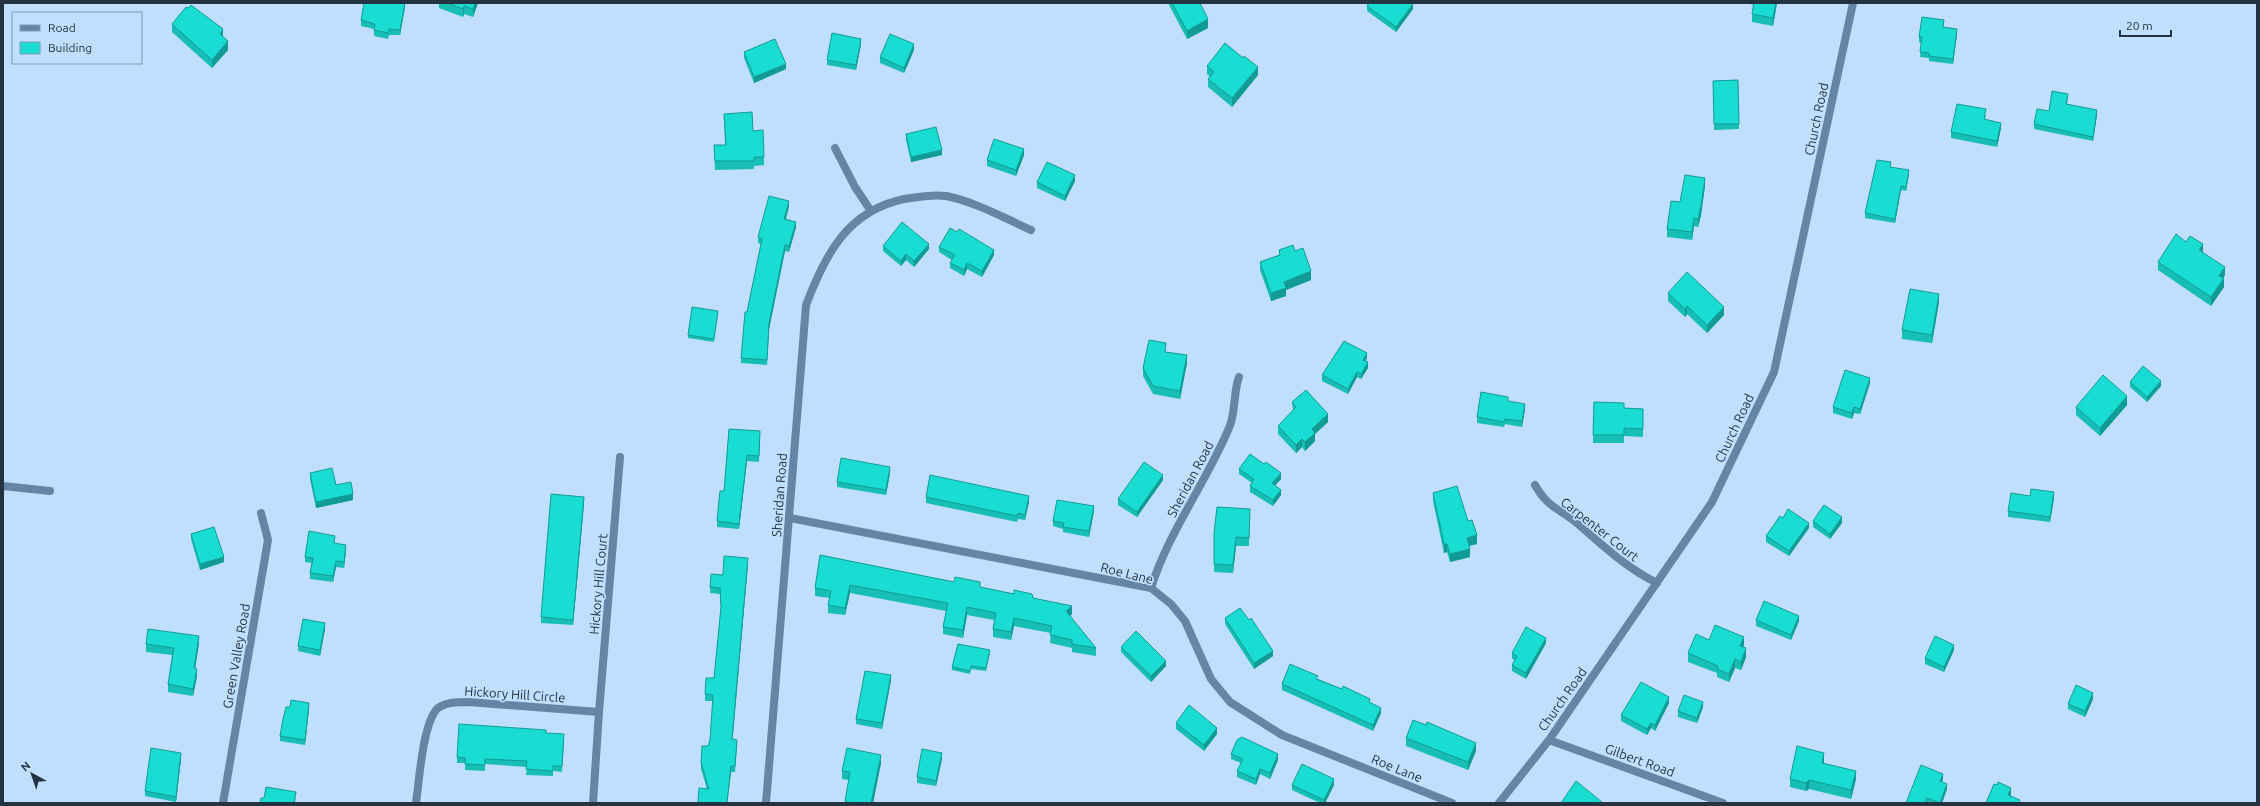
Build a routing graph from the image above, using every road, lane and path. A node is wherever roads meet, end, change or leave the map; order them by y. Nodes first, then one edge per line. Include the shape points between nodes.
1 (1853, 3) edge
2 (835, 148) dead end
3 (871, 211) junction
4 (1031, 230) dead end
5 (1239, 377) dead end
6 (620, 457) dead end
7 (1535, 485) dead end
8 (3, 486) edge
9 (50, 492) dead end
10 (261, 513) dead end
11 (790, 518) junction
12 (1657, 583) junction
13 (1151, 588) junction
14 (599, 712) junction
15 (1549, 740) junction
16 (223, 803) edge
17 (416, 803) edge
18 (593, 803) edge
19 (766, 803) edge
20 (1452, 803) edge
21 (1499, 803) edge
22 (1723, 803) edge

1 - 12 street, Church Road via 1774,372 1712,502
2 - 3 street via 854,187
3 - 4 street, Sheridan Road via 890,202 914,197 945,196 964,201
3 - 11 street, Sheridan Road via 846,229 829,252 806,305 797,397
5 - 13 street, Sheridan Road via 1230,427 1159,563
6 - 14 street, Hickory Hill Court
7 - 12 street, Carpenter Court via 1544,500 1577,523 1608,552 1634,571
8 - 9 street
10 - 16 street, Green Valley Road via 268,540
11 - 13 street, Roe Lane
11 - 19 street, Sheridan Road
12 - 15 street, Church Road
13 - 20 street, Roe Lane via 1171,604 1185,621 1211,679 1230,702 1282,735
14 - 17 street, Hickory Hill Circle via 493,703 446,704 439,708 430,722 426,735
14 - 18 street
15 - 21 street, Church Road
15 - 22 street, Gilbert Road

